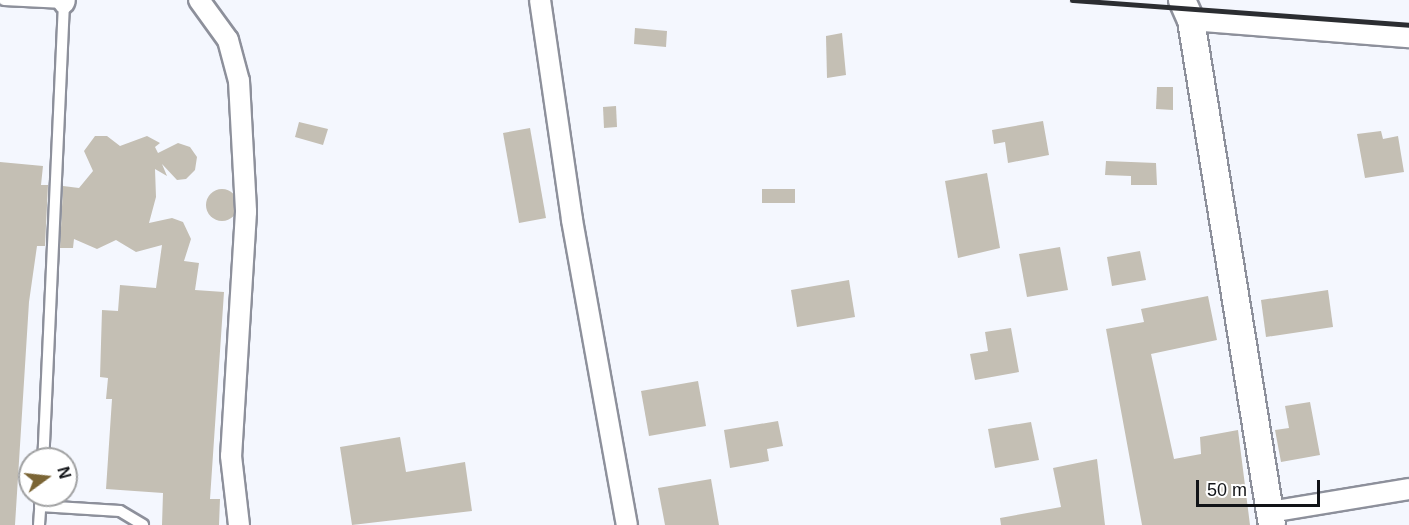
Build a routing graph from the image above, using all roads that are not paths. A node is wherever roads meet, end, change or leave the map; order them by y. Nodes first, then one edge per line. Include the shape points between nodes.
1 (4, 0) edge
2 (199, 0) edge
3 (540, 0) edge
4 (64, 1) edge
5 (1186, 10) edge
6 (1409, 36) edge
7 (44, 447) edge
8 (1409, 489) edge
9 (78, 505) edge
10 (40, 507) edge
11 (1271, 519) edge
12 (39, 525) edge
13 (143, 525) edge
14 (238, 525) edge
15 (627, 525) edge

1 - 4 lane
2 - 14 street via 228,40 239,81 246,212 231,456
3 - 15 street via 572,220
4 - 7 lane
5 - 6 street
5 - 11 street
8 - 11 street
9 - 13 lane via 120,511
10 - 12 lane

